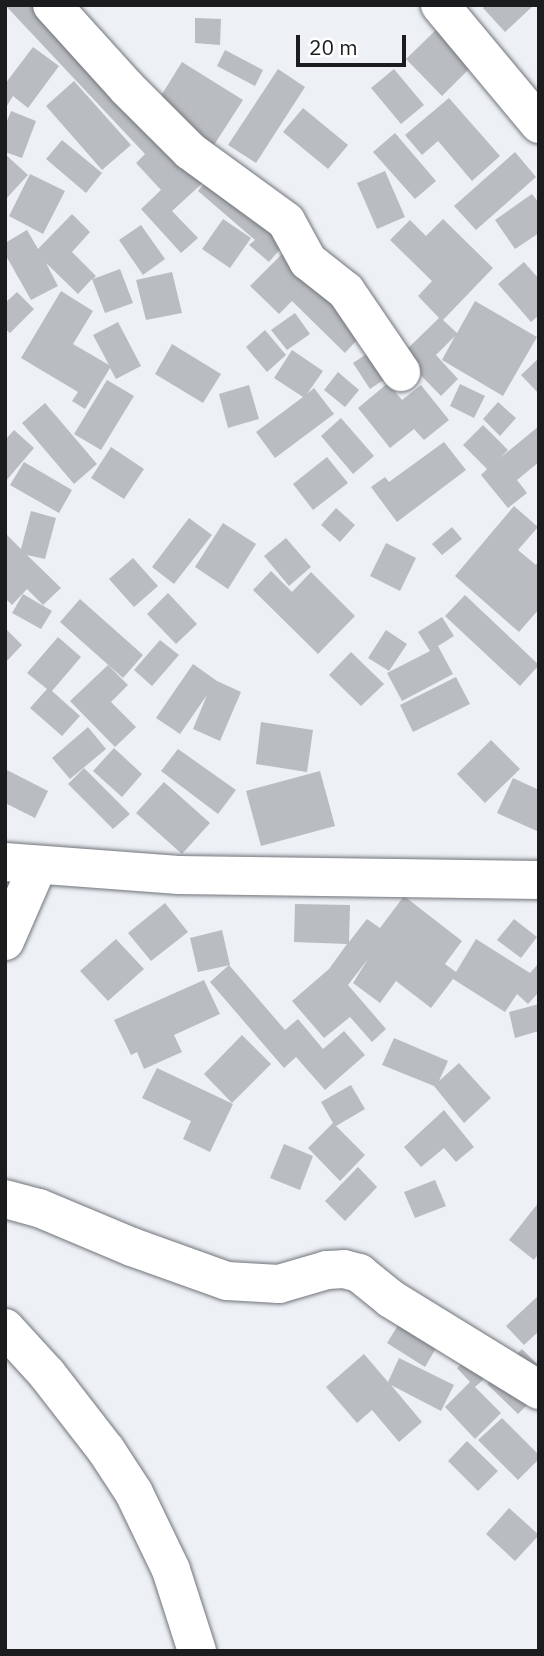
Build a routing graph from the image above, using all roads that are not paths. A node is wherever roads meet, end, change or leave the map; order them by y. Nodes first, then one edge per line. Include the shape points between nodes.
1 (52, 5) edge
2 (440, 5) edge
3 (539, 124) edge
4 (401, 372) dead end
5 (21, 863) edge
6 (539, 880) edge
7 (5, 941) edge
8 (5, 1199) edge
9 (5, 1328) edge
10 (539, 1390) edge
11 (197, 1651) edge

1 - 4 street via 190,151 286,221 308,261 346,291
2 - 3 street
5 - 6 street via 179,875
5 - 7 street
8 - 10 street via 40,1208 227,1281 279,1284 327,1270 359,1273 391,1300
9 - 11 street via 56,1384 134,1493 171,1570

